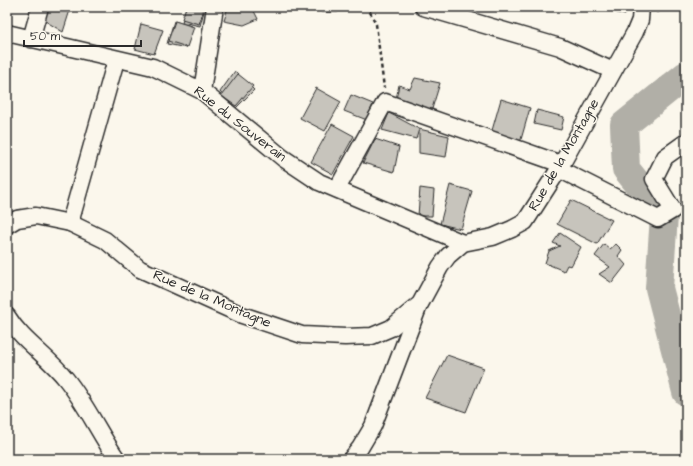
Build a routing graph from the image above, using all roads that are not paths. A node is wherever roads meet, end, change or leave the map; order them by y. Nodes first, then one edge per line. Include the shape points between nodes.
1 (40, 7) edge
2 (215, 7) edge
3 (422, 7) edge
4 (641, 7) edge
5 (7, 33) edge
6 (31, 39) junction
7 (116, 60) junction
8 (613, 71) junction
9 (202, 91) junction
10 (686, 142) edge
11 (560, 167) junction
12 (337, 189) junction
13 (70, 223) junction
14 (7, 225) edge
15 (463, 243) junction
16 (420, 304) junction
17 (7, 316) edge
18 (117, 459) edge
19 (351, 459) edge

1 - 6 street
2 - 9 street
3 - 8 street via 560,47
4 - 8 street, Rue de la Montagne via 640,20
5 - 6 street, Rue du Souverain
6 - 7 street, Rue du Souverain
7 - 9 street, Rue du Souverain via 153,67
7 - 13 street
8 - 11 street, Rue de la Montagne
9 - 12 street, Rue du Souverain via 282,158 320,182
10 - 11 street via 665,157 654,180 673,210 658,219
11 - 12 street via 385,102
11 - 15 street, Rue de la Montagne via 525,222 493,237
12 - 15 street, Rue du Souverain
13 - 14 street, Rue de la Montagne via 36,216 17,219
13 - 16 street, Rue de la Montagne via 105,240 140,269 242,315 302,335 372,336 391,328
15 - 16 street, Rue de la Montagne via 440,267
16 - 19 street via 373,426
17 - 18 street via 22,336 65,378 88,410

